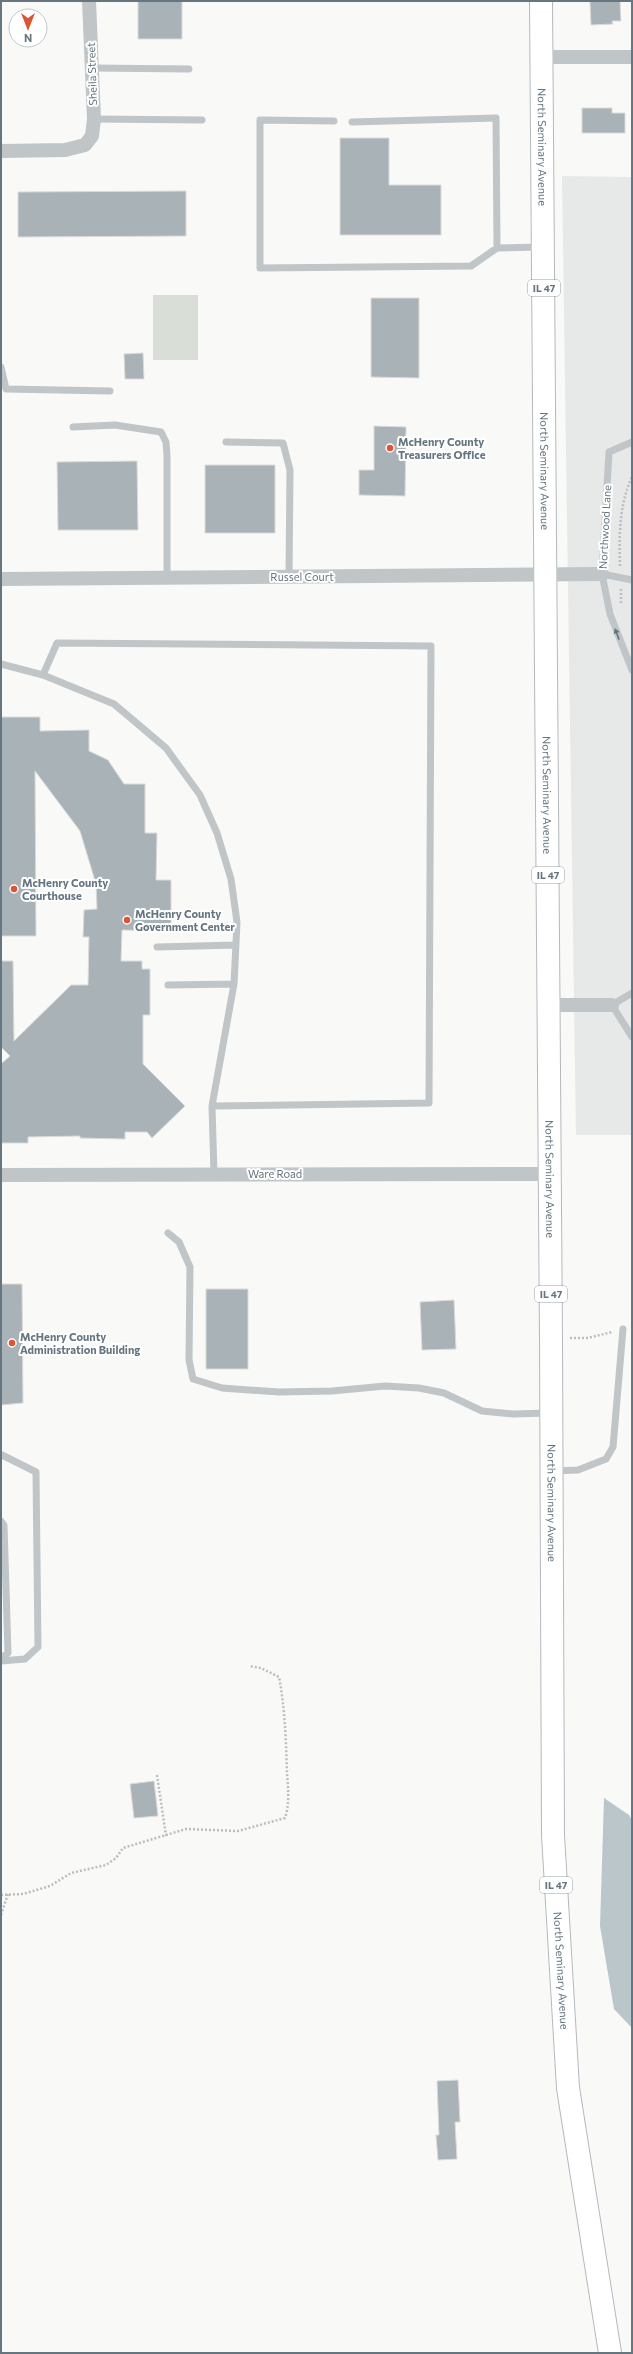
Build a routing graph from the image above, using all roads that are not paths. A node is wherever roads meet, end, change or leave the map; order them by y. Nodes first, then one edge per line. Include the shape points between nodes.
1 (89, 1) edge
2 (542, 1) edge
3 (542, 57) junction
4 (632, 57) edge
5 (91, 68) junction
6 (189, 69) dead end
7 (94, 119) junction
8 (202, 120) dead end
9 (334, 121) dead end
10 (352, 122) dead end
11 (1, 151) edge
12 (543, 247) junction
13 (497, 248) junction
14 (1, 367) edge
15 (110, 391) dead end
16 (73, 427) dead end
17 (226, 442) dead end
18 (632, 442) edge
19 (602, 574) junction
20 (546, 575) junction
21 (289, 577) junction
22 (167, 578) junction
23 (1, 579) edge
24 (632, 580) edge
25 (1, 664) edge
26 (632, 670) edge
27 (43, 675) junction
28 (236, 945) junction
29 (157, 947) dead end
30 (234, 984) junction
31 (168, 985) dead end
32 (632, 993) edge
33 (549, 1005) junction
34 (612, 1005) junction
35 (632, 1037) edge
36 (212, 1106) junction
37 (214, 1174) junction
38 (550, 1174) junction
39 (1, 1175) edge
40 (168, 1233) dead end
41 (623, 1329) road end
42 (552, 1413) junction
43 (2, 1455) dead end
44 (552, 1471) junction
45 (1, 1521) edge
46 (1, 1660) edge
47 (610, 2353) edge

1 - 5 street, Sheila Street
2 - 3 main road, North Seminary Avenue / IL 47
3 - 4 street
3 - 12 main road, North Seminary Avenue / IL 47
5 - 6 lane
5 - 7 street, Sheila Street
7 - 8 lane
7 - 11 street, Sheila Street via 92,136 85,145 65,150
9 - 13 lane via 260,120 260,268 470,266
10 - 13 lane via 496,118
12 - 13 lane
12 - 20 main road, North Seminary Avenue / IL 47
14 - 15 lane via 6,390
16 - 22 lane via 115,425 161,432 166,442 167,456
17 - 21 lane via 283,442 290,470
18 - 19 lane, Northwood Lane via 609,452
19 - 20 street, Russel Court
19 - 24 lane
26 -> 19 lane, Northwood Lane via 610,614
20 - 21 street, Russel Court
20 - 33 main road, North Seminary Avenue / IL 47
21 - 22 street, Russel Court
22 - 23 street, Russel Court
25 - 27 lane
27 - 28 lane via 114,704 166,748 200,794 217,833 230,879 237,922
27 - 36 lane via 57,643 431,646 429,1103
28 - 29 lane
28 - 30 lane
30 - 31 lane
30 - 36 lane
32 - 34 lane
33 - 34 street
33 - 38 main road, North Seminary Avenue / IL 47
34 - 35 lane
36 - 37 lane
37 - 38 street, Ware Road
37 - 39 street, Ware Road
38 - 42 main road, North Seminary Avenue / IL 47
40 - 42 lane via 180,1242 190,1267 189,1360 193,1379 222,1388 279,1392 385,1386 419,1388 444,1393 482,1411 513,1414
41 - 44 lane via 613,1447 606,1459 578,1470
42 - 44 main road, North Seminary Avenue / IL 47
43 - 46 lane via 36,1472 38,1647 24,1659
44 - 47 main road, North Seminary Avenue / IL 47 via 552,1835 568,2088
45 - 46 lane via 4,1525 8,1653

